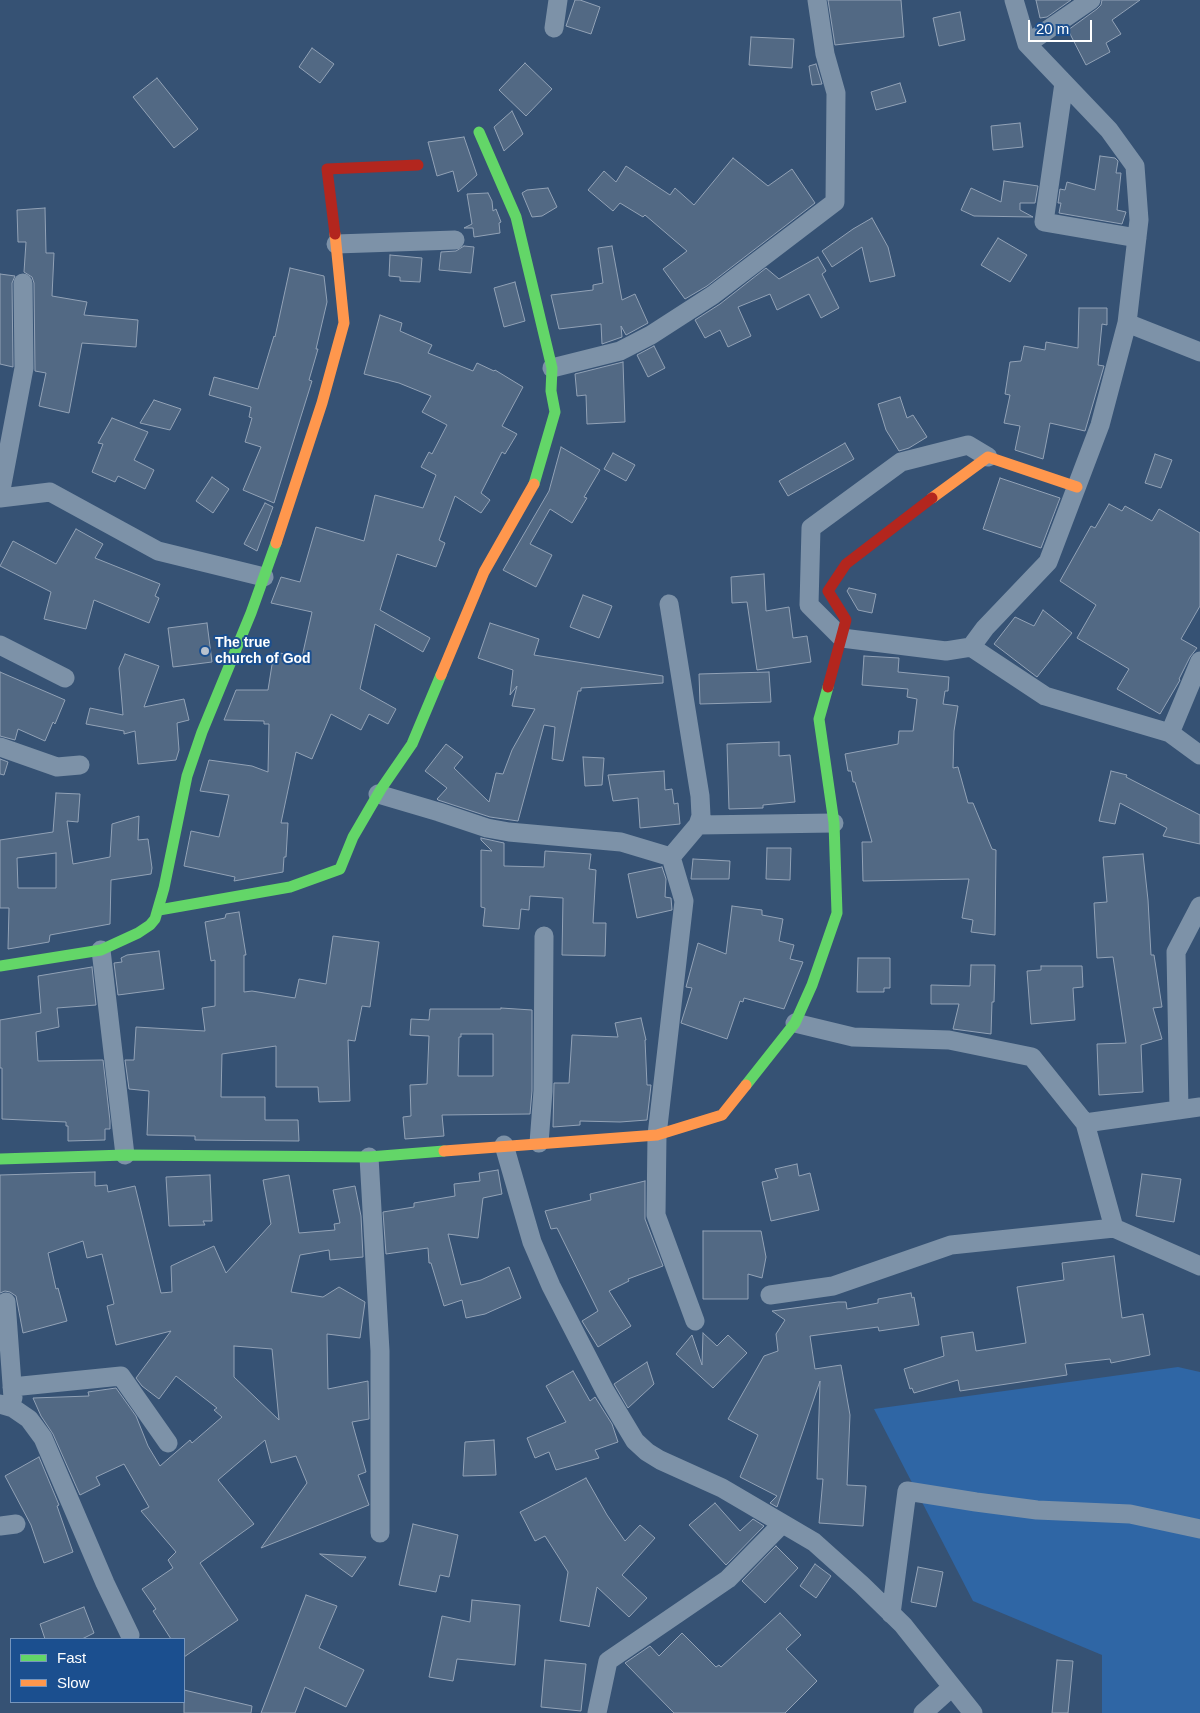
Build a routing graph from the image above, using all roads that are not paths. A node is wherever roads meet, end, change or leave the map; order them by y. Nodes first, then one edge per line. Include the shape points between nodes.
1 (558, 0) edge
2 (817, 0) edge
3 (1014, 0) edge
4 (1091, 0) edge
5 (554, 28) dead end
6 (1027, 44) junction
7 (1064, 83) junction
8 (479, 132) dead end
9 (418, 164) dead end
10 (1137, 238) junction
11 (455, 240) dead end
12 (336, 244) junction
13 (23, 283) dead end
14 (1126, 323) junction
15 (1200, 352) edge
16 (552, 368) junction
17 (988, 458) junction
18 (2, 472) edge
19 (1077, 487) junction
20 (0, 497) edge
21 (264, 577) junction
22 (669, 604) dead end
23 (842, 638) junction
24 (0, 645) edge
25 (971, 647) junction
26 (1200, 662) edge
27 (66, 678) dead end
28 (1170, 733) junction
29 (0, 747) edge
30 (1200, 755) edge
31 (80, 765) dead end
32 (378, 794) junction
33 (834, 823) junction
34 (698, 825) junction
35 (671, 857) junction
36 (1200, 906) edge
37 (159, 910) junction
38 (544, 936) dead end
39 (101, 950) junction
40 (0, 966) edge
41 (795, 1023) junction
42 (1200, 1107) edge
43 (1179, 1110) junction
44 (1085, 1123) junction
45 (657, 1134) junction
46 (539, 1143) junction
47 (504, 1145) junction
48 (125, 1155) junction
49 (369, 1157) junction
50 (0, 1159) edge
51 (1114, 1228) junction
52 (1200, 1266) edge
53 (770, 1295) dead end
54 (6, 1302) dead end
55 (695, 1321) dead end
56 (12, 1387) junction
57 (7, 1406) edge
58 (168, 1442) dead end
59 (782, 1524) junction
60 (1200, 1529) edge
61 (380, 1533) dead end
62 (891, 1614) junction
63 (130, 1635) dead end
64 (952, 1687) junction
65 (598, 1713) edge
66 (923, 1713) edge
67 (972, 1713) edge

1 - 5 street
2 - 16 street via 825,54 836,93 835,202 712,296 651,335 620,351
3 - 6 street
4 - 6 street
6 - 7 street
7 - 10 street via 1109,130 1134,166 1139,220
7 - 10 street via 1044,222
8 - 16 street via 516,217
9 - 12 street via 327,169
10 - 14 street
11 - 12 street
12 - 21 street via 344,323 302,468
13 - 18 street via 24,368
14 - 15 street
14 - 19 street via 1100,425
16 - 32 street via 551,391 555,412 535,483 484,572 412,744
17 - 19 street
17 - 23 street via 846,564 828,591 846,620
17 - 23 street via 968,445 901,462 811,528 809,605
18 - 20 street
19 - 25 street via 1048,562
20 - 21 street via 50,492 158,551
21 - 37 street via 187,776
22 - 34 street via 700,796
23 - 25 street via 946,651
23 - 33 street via 819,719
24 - 27 street
25 - 28 street via 1045,696
26 - 28 street
28 - 30 street
29 - 31 street via 57,767
32 - 35 street via 487,828 620,842
32 - 37 street via 353,837 340,869 290,886
33 - 34 street
33 - 41 street via 837,913
34 - 35 street
35 - 45 street via 684,901
36 - 43 street via 1176,952
37 - 39 street via 145,929
38 - 46 street via 543,1091
39 - 40 street
39 - 48 street
41 - 44 street via 852,1037 949,1040 1032,1056
41 - 45 street via 722,1115
42 - 43 street
43 - 44 street
44 - 51 street
45 - 46 street
45 - 55 street via 656,1215
46 - 47 street
47 - 49 street
47 - 59 street via 532,1242 551,1286 605,1391 635,1441 660,1460 722,1488
48 - 49 street
48 - 50 street
49 - 61 street via 380,1351
51 - 52 street
51 - 53 street via 951,1245 833,1286
54 - 56 street
56 - 57 street
56 - 58 street via 122,1376
57 - 63 street via 29,1419 43,1438
59 - 62 street via 814,1542
59 - 65 street via 728,1579 608,1661
60 - 62 street via 1130,1514 1037,1510 906,1491
62 - 64 street
64 - 66 street
64 - 67 street

